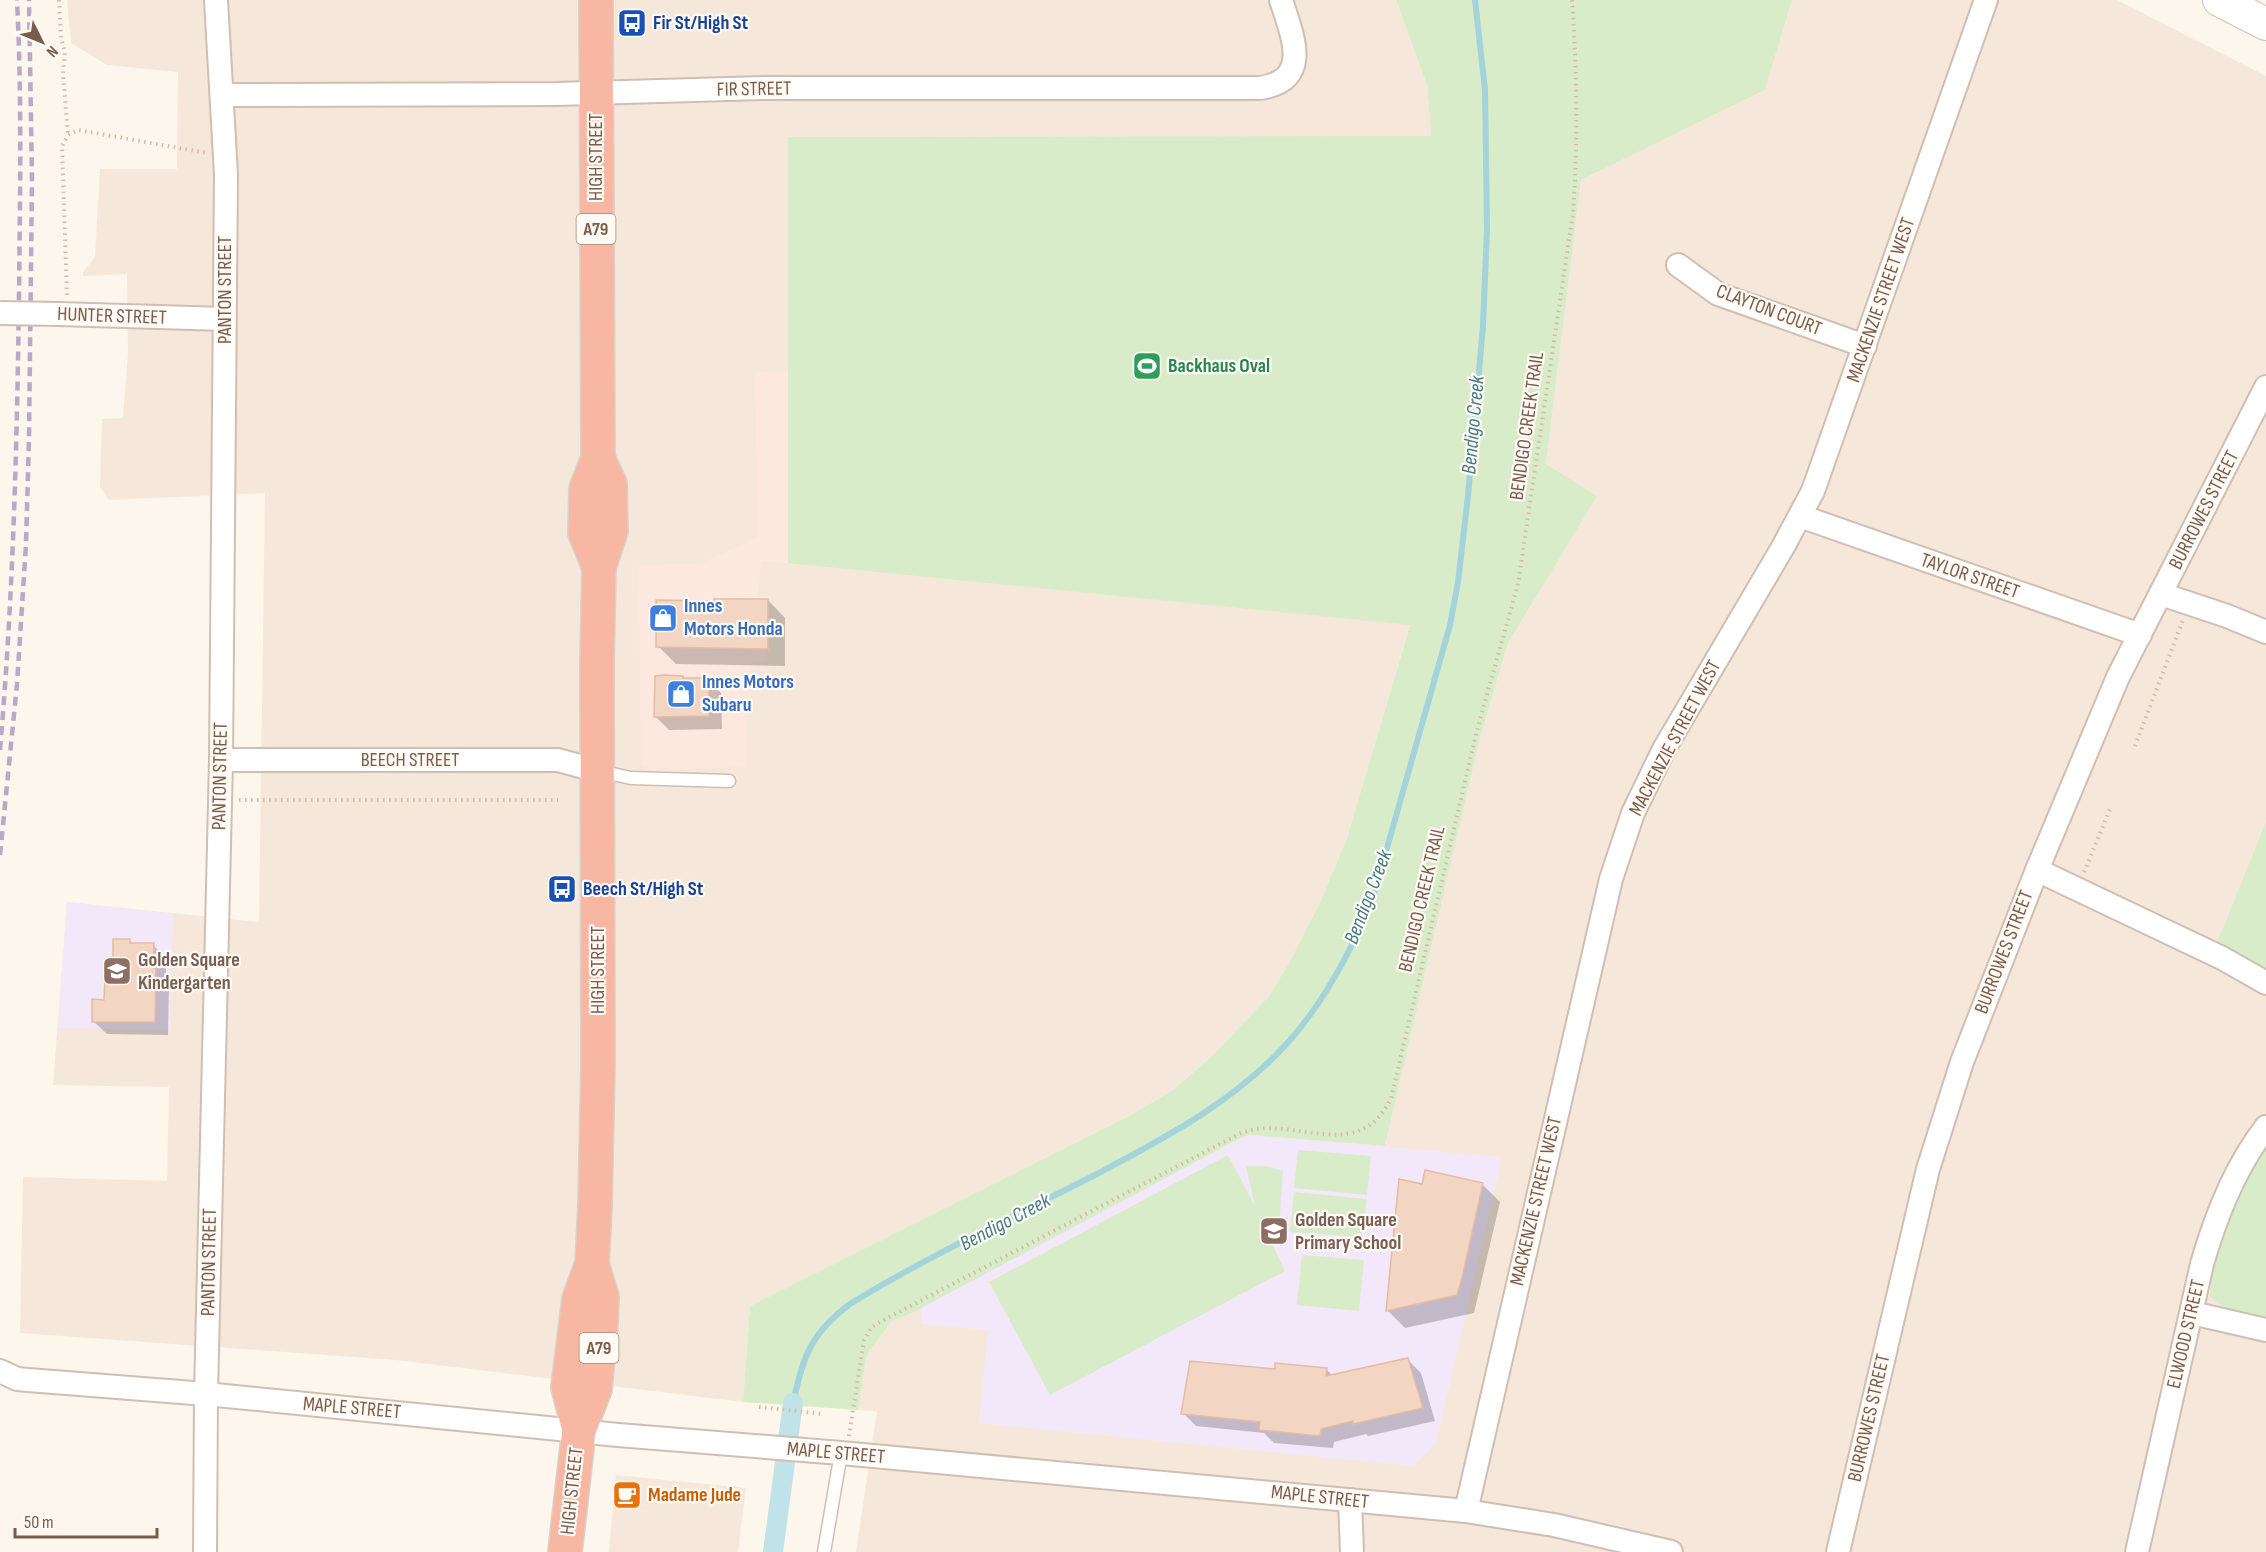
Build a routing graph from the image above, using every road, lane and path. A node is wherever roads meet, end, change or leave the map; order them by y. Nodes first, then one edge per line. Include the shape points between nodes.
1 (59, 0) edge
2 (216, 0) edge
3 (596, 0) edge
4 (1281, 0) edge
5 (1572, 0) edge
6 (1986, 0) edge
7 (2219, 0) edge
8 (2266, 24) edge
9 (596, 94) junction
10 (223, 95) junction
11 (68, 135) junction
12 (225, 156) junction
13 (1678, 265) dead end
14 (0, 313) edge
15 (63, 314) junction
16 (225, 319) junction
17 (1865, 346) junction
18 (2266, 387) edge
19 (1800, 516) junction
20 (2161, 594) junction
21 (2182, 621) dead end
22 (2266, 632) edge
23 (2140, 635) junction
24 (2135, 746) dead end
25 (221, 760) junction
26 (598, 771) junction
27 (729, 781) dead end
28 (239, 800) dead end
29 (558, 800) dead end
30 (2110, 809) dead end
31 (2037, 870) junction
32 (2081, 879) dead end
33 (2266, 983) edge
34 (2266, 1127) edge
35 (2192, 1313) junction
36 (2266, 1330) edge
37 (0, 1371) edge
38 (206, 1394) junction
39 (759, 1407) dead end
40 (824, 1414) dead end
41 (579, 1430) junction
42 (841, 1453) junction
43 (1350, 1500) junction
44 (1466, 1511) junction
45 (205, 1552) edge
46 (565, 1552) edge
47 (824, 1552) edge
48 (1352, 1552) edge
49 (1671, 1552) edge
50 (1838, 1552) edge
51 (2137, 1552) edge

1 - 11 path
2 - 10 street, PANTON STREET
3 - 9 highway, HIGH STREET / A79
4 - 9 street, FIR STREET via 1296,55 1283,81 1260,88 763,88
5 - 42 path, BENDIGO CREEK TRAIL via 1573,213 1518,584 1477,730 1394,1091 1386,1109 1371,1125 1346,1134 1264,1129 1241,1133 878,1323 864,1340 850,1434
6 - 17 street, MACKENZIE STREET WEST
7 - 8 main road
9 - 10 street, FIR STREET
9 - 26 highway, HIGH STREET / A79 via 598,458 610,484 611,531 599,567
10 - 12 street, PANTON STREET
11 - 12 path via 78,130
11 - 15 path via 62,146
12 - 16 street, PANTON STREET
13 - 17 street, CLAYTON COURT via 1724,297
14 - 15 street, HUNTER STREET, bridge
15 - 16 street, HUNTER STREET
16 - 25 street, PANTON STREET
17 - 19 street, MACKENZIE STREET WEST via 1825,461
18 - 20 street, BURROWES STREET
19 - 23 street, TAYLOR STREET
19 - 44 street, MACKENZIE STREET WEST via 1664,748 1621,845
20 - 22 street
20 - 23 street, BURROWES STREET
21 - 24 path
23 - 31 street, BURROWES STREET via 2118,677
25 - 26 street, BEECH STREET via 558,760
25 - 38 street, PANTON STREET
26 - 27 lane via 631,778
26 - 41 highway, HIGH STREET / A79 via 598,1129 592,1264 579,1299 568,1387
28 - 29 path
30 - 32 path
31 - 33 street
31 - 50 street, BURROWES STREET via 1962,1062 1928,1168
34 - 35 street, ELWOOD STREET via 2246,1156 2214,1224
35 - 36 street
35 - 51 street, ELWOOD STREET
37 - 38 street, MAPLE STREET via 17,1379
38 - 41 street, MAPLE STREET
38 - 45 street, PANTON STREET
39 - 40 path
41 - 42 street, MAPLE STREET
41 - 46 highway, HIGH STREET / A79
42 - 43 street, MAPLE STREET
42 - 47 lane
43 - 44 street, MAPLE STREET
43 - 48 street
44 - 49 street, MAPLE STREET via 1554,1525

